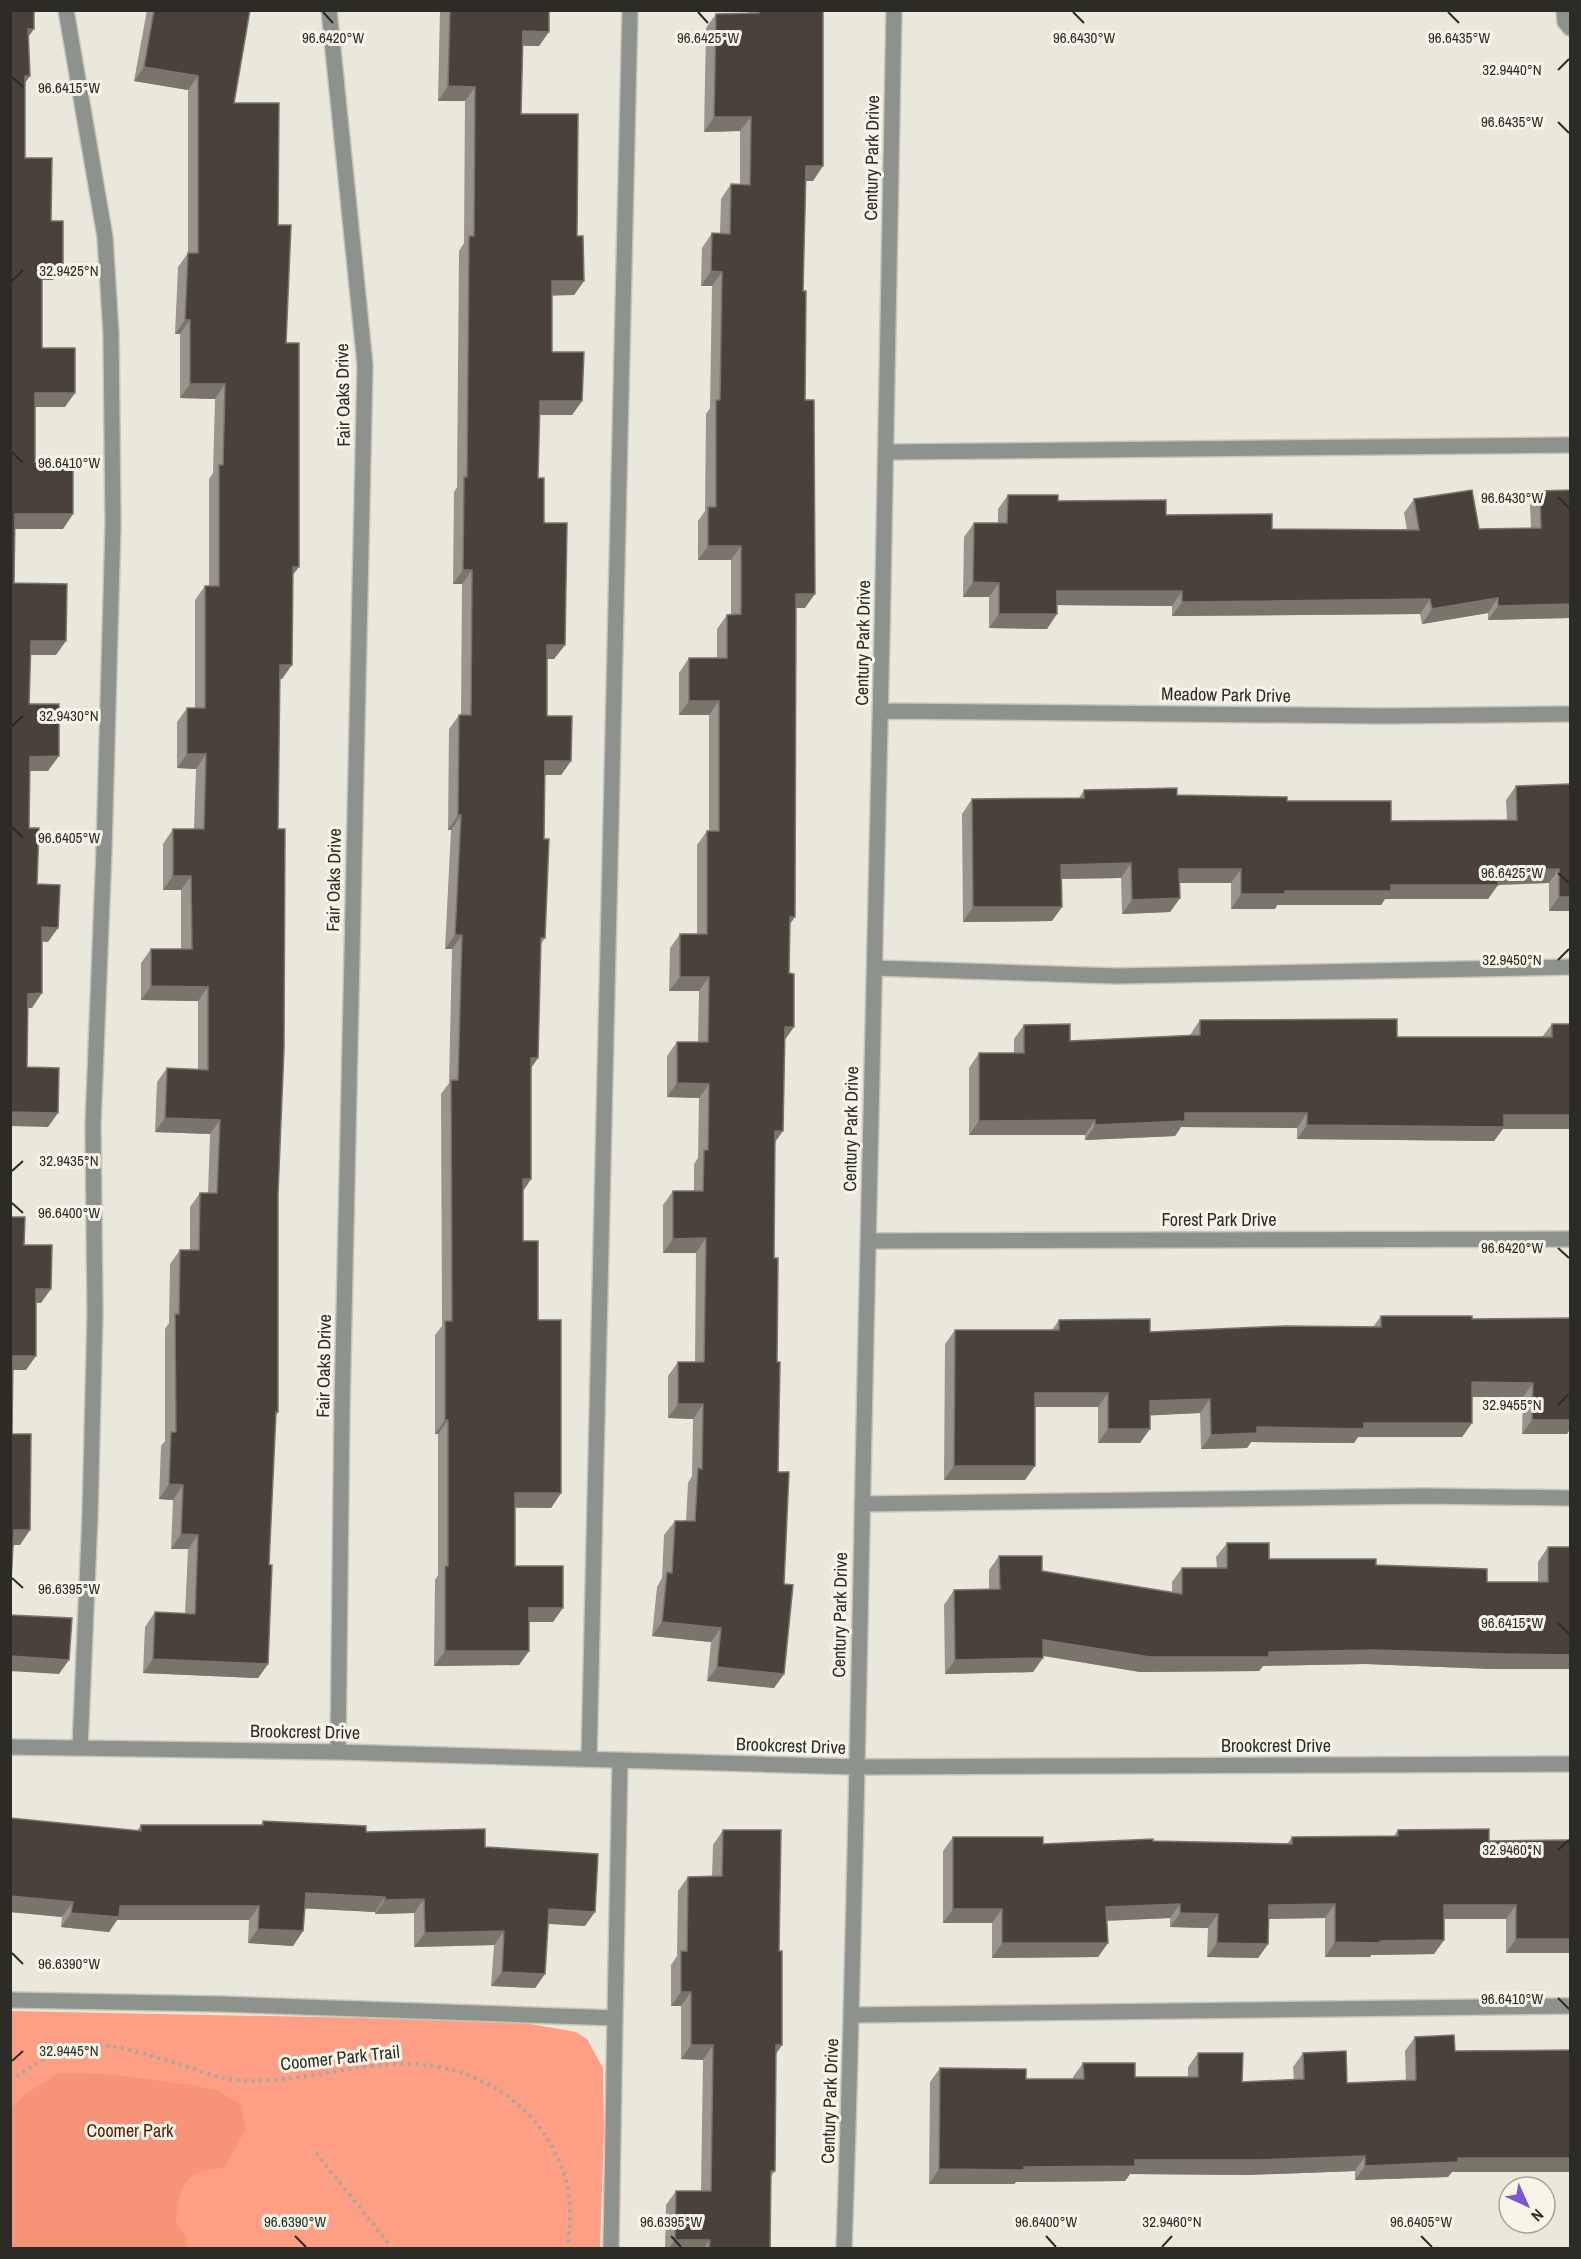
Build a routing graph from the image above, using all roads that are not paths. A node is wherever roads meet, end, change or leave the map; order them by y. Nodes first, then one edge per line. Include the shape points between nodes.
1 (66, 10) edge
2 (329, 10) edge
3 (630, 10) edge
4 (894, 10) edge
5 (1564, 10) edge
6 (1570, 28) edge
7 (1570, 445) edge
8 (888, 452) junction
9 (881, 711) junction
10 (1570, 714) edge
11 (1570, 967) edge
12 (875, 968) junction
13 (1570, 1239) edge
14 (868, 1241) junction
15 (1570, 1498) edge
16 (862, 1504) junction
17 (10, 1747) edge
18 (80, 1748) junction
19 (338, 1752) junction
20 (589, 1759) junction
21 (620, 1760) junction
22 (1570, 1764) edge
23 (856, 1767) junction
24 (10, 2000) edge
25 (1570, 2006) edge
26 (853, 2015) junction
27 (615, 2018) junction
28 (611, 2248) edge
29 (844, 2248) edge

1 - 18 street via 105,237 111,333 112,501 93,1125 96,1314
2 - 19 street, Fair Oaks Drive via 365,365
3 - 20 street
4 - 8 street, Century Park Drive
5 - 6 street
7 - 8 street
8 - 9 street, Century Park Drive
9 - 10 street, Meadow Park Drive
9 - 12 street, Century Park Drive
11 - 12 street via 1117,976
12 - 14 street, Century Park Drive
13 - 14 street, Forest Park Drive
14 - 16 street, Century Park Drive
15 - 16 street via 1414,1496
16 - 23 street, Century Park Drive
17 - 18 street, Brookcrest Drive
18 - 19 street, Brookcrest Drive
19 - 20 street, Brookcrest Drive
20 - 21 street, Brookcrest Drive
21 - 23 street, Brookcrest Drive
21 - 27 street
22 - 23 street, Brookcrest Drive
23 - 26 street, Century Park Drive
24 - 27 street
25 - 26 street
26 - 29 street, Century Park Drive
27 - 28 street

